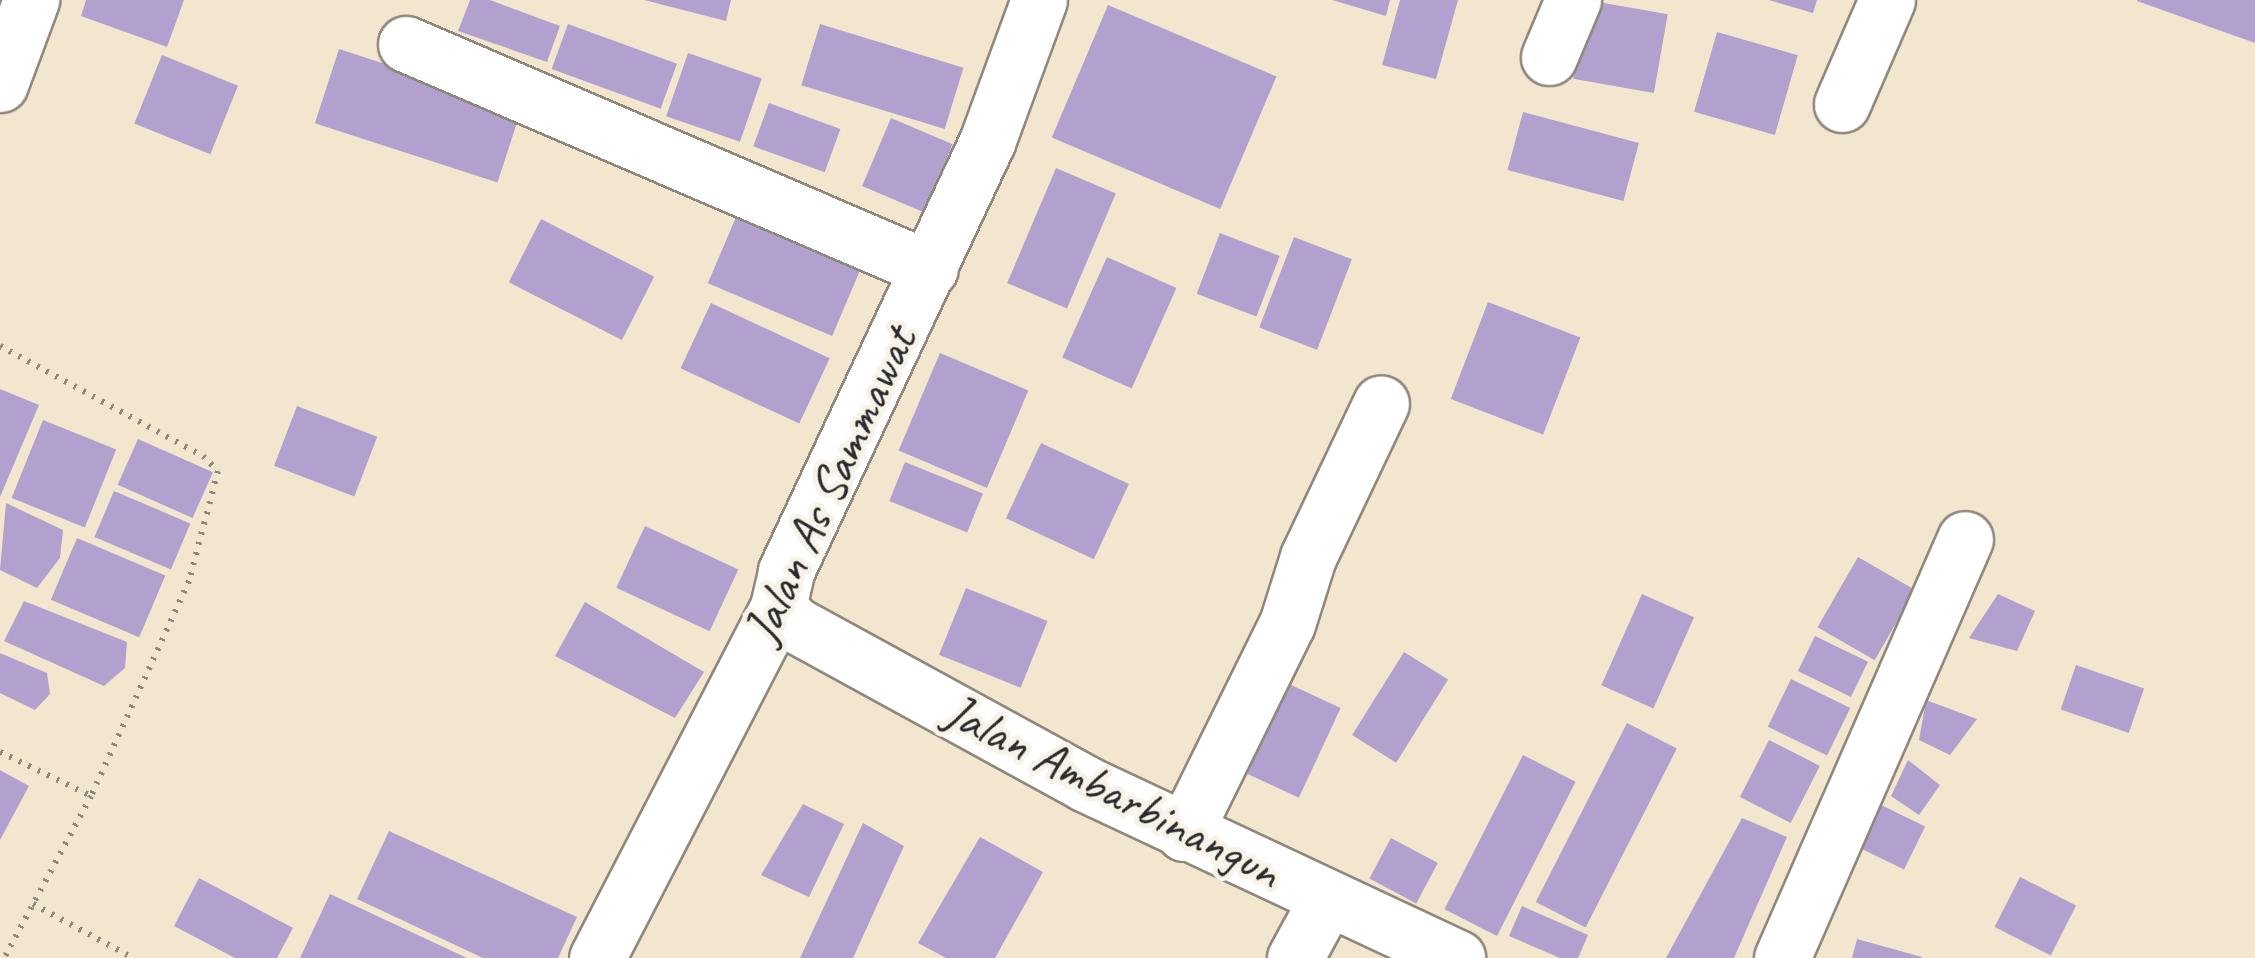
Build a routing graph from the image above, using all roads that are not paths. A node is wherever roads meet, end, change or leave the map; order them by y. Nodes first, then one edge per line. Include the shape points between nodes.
1 (31, 0) edge
2 (1039, 0) edge
3 (1573, 0) edge
4 (1886, 0) edge
5 (406, 44) dead end
6 (1549, 57) dead end
7 (0, 84) edge
8 (1842, 104) dead end
9 (930, 268) junction
10 (1381, 403) dead end
11 (1965, 539) dead end
12 (778, 607) junction
13 (1184, 832) junction
14 (1328, 899) junction
15 (597, 958) edge
16 (1295, 958) edge
17 (1457, 958) edge
18 (1782, 958) edge

1 - 7 street
2 - 9 street, Jalan As Sammawat via 987,142
3 - 6 street
4 - 8 street
5 - 9 street
9 - 12 street, Jalan As Sammawat via 786,572
10 - 13 street via 1308,557 1287,624
11 - 18 street
12 - 13 street, Jalan Ambarbinangun via 794,624
12 - 15 street, Jalan As Sammawat
13 - 14 street, Jalan Ambarbinangun
14 - 16 street
14 - 17 street, Jalan Ambarbinangun

